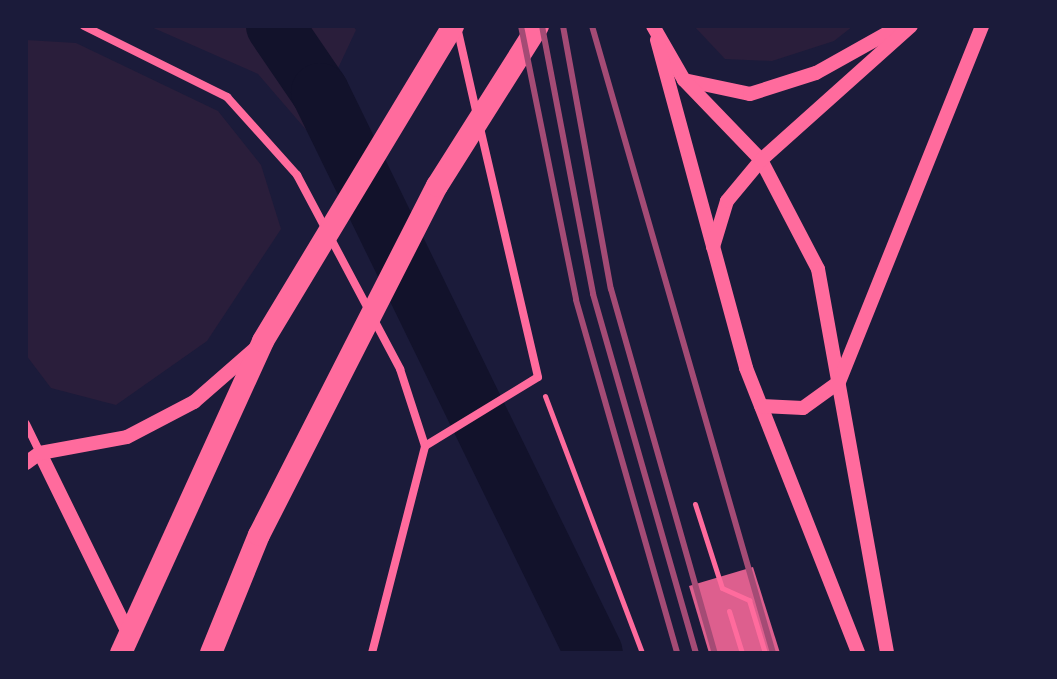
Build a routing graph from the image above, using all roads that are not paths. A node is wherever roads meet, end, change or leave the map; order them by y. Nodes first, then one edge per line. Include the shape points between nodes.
1 (84, 26) edge
2 (455, 26) edge
3 (538, 26) edge
4 (900, 26) edge
5 (911, 26) edge
6 (982, 26) edge
7 (655, 33) edge
8 (684, 80) junction
9 (761, 160) junction
10 (713, 247) junction
11 (263, 341) junction
12 (839, 382) junction
13 (761, 406) junction
14 (26, 424) edge
15 (425, 446) junction
16 (40, 453) junction
17 (26, 463) edge
18 (125, 643) edge
19 (211, 653) edge
20 (372, 653) edge
21 (858, 653) edge
22 (887, 653) edge

1 - 15 street via 227,97 297,175 400,369
2 - 11 highway
2 - 15 street via 538,377
3 - 19 highway via 437,186 259,535
4 - 8 street via 816,73 750,94
5 - 9 street
6 - 12 street
7 - 8 street
7 - 10 street
8 - 9 street
9 - 10 street via 727,201
9 - 12 street via 818,269
10 - 13 street
11 - 16 street via 194,402 127,437
11 - 18 highway
12 - 13 street via 803,408
12 - 22 street
13 - 21 street
14 - 16 street
15 - 20 street
16 - 17 street
16 - 18 street

